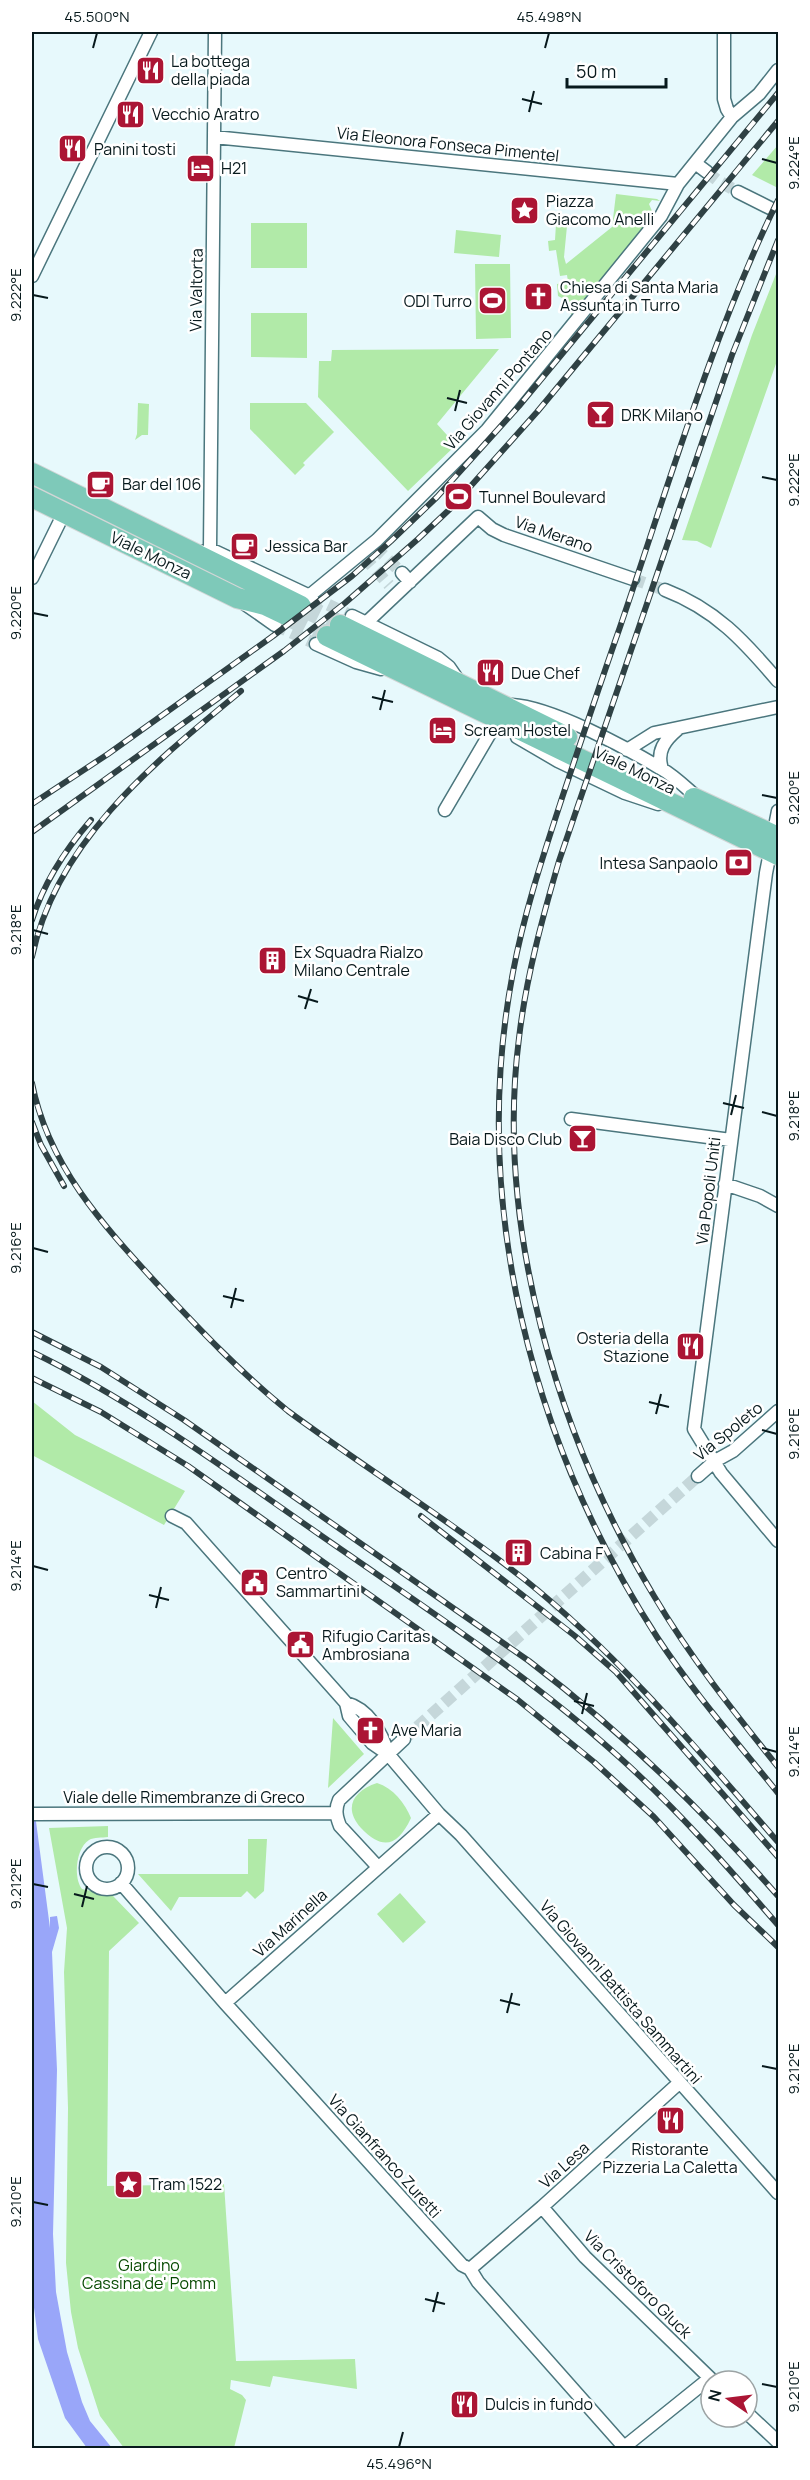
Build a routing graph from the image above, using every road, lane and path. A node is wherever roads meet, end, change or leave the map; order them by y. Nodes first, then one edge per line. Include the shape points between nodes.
1 (151, 32) edge
2 (215, 32) edge
3 (724, 32) edge
4 (778, 70) edge
5 (732, 117) junction
6 (214, 137) junction
7 (695, 163) junction
8 (707, 172) tunnel mouth
9 (678, 184) junction
10 (738, 192) tunnel mouth
11 (770, 208) dead end
12 (32, 276) edge
13 (32, 473) edge
14 (74, 493) junction
15 (32, 497) edge
16 (64, 513) junction
17 (203, 552) junction
18 (32, 578) edge
19 (633, 579) tunnel mouth
20 (665, 590) tunnel mouth
21 (297, 608) junction
22 (366, 622) junction
23 (334, 630) junction
24 (778, 681) edge
25 (460, 684) junction
26 (778, 707) edge
27 (478, 710) junction
28 (499, 714) junction
29 (679, 728) junction
30 (627, 750) junction
31 (662, 769) junction
32 (671, 802) junction
33 (703, 803) junction
34 (445, 810) dead end
35 (778, 811) edge
36 (776, 844) edge
37 (571, 1119) dead end
38 (731, 1140) junction
39 (725, 1184) junction
40 (778, 1206) edge
41 (778, 1411) edge
42 (715, 1461) junction
43 (698, 1476) tunnel mouth
44 (172, 1516) dead end
45 (778, 1541) edge
46 (404, 1739) tunnel mouth
47 (388, 1754) junction
48 (336, 1813) junction
49 (32, 1814) edge
50 (439, 1814) junction
51 (378, 1868) junction
52 (122, 1883) dead end
53 (225, 2003) junction
54 (679, 2083) junction
55 (778, 2193) edge
56 (542, 2207) junction
57 (470, 2269) junction
58 (700, 2369) edge
59 (699, 2389) edge
60 (759, 2424) edge
61 (778, 2442) edge
62 (624, 2448) edge

1 - 12 street
2 - 6 street, Via Valtorta
3 - 5 street via 724,103
4 - 5 street, Via Giovanni Pontano via 759,94
5 - 7 street, Via Giovanni Pontano
6 - 9 street, Via Eleonora Fonseca Pimentel
6 - 17 street, Via Valtorta
7 - 8 street
7 - 9 street, Via Giovanni Pontano
9 - 21 street, Via Giovanni Pontano via 661,216 495,421 374,545
10 - 11 street
13 - 14 main road, Viale Monza
14 - 16 main road
14 - 17 main road, Viale Monza
15 - 16 main road, Viale Monza
16 - 18 street
16 - 21 main road, Viale Monza via 237,598
17 - 21 main road, Viale Monza
19 - 22 street, Via Merano via 501,534 478,517 393,589
20 - 24 street via 715,615
22 - 23 street, Viale Monza
22 - 25 street, Viale Monza via 438,658
23 - 25 main road, Viale Monza
23 - 27 main road, Viale Monza via 397,670
25 - 28 main road, Viale Monza
26 - 29 street
27 - 28 street, Viale Monza
27 - 32 main road, Viale Monza
28 - 30 street, Viale Monza via 523,705
28 - 32 street, Viale Monza via 546,754 625,794 658,804
28 - 33 main road, Viale Monza
28 - 34 street
29 - 30 street via 649,735
29 - 31 street via 662,746
30 - 31 street, Viale Monza
31 - 33 street, Viale Monza
32 - 36 main road, Viale Monza
33 - 36 main road, Viale Monza
35 - 36 street, Via Popoli Uniti
36 - 38 street, Via Popoli Uniti via 763,891
37 - 38 street
38 - 39 street, Via Popoli Uniti
39 - 40 street
39 - 42 street, Via Popoli Uniti via 694,1429
41 - 42 street, Via Spoleto via 733,1451
42 - 43 street, Via Spoleto
42 - 45 street
44 - 47 street via 186,1523 346,1703 349,1716 372,1743
46 - 47 street
47 - 48 street via 339,1800
47 - 50 street, Via Giovanni Battista Sammartini
48 - 49 street, Viale delle Rimembranze di Greco
48 - 51 street via 340,1826
50 - 51 street, Via Marinella
50 - 54 street, Via Giovanni Battista Sammartini
51 - 53 street, Via Marinella
52 - 53 street, Via Gianfranco Zuretti
53 - 57 street, Via Gianfranco Zuretti via 462,2265
54 - 55 street, Via Giovanni Battista Sammartini
54 - 56 street, Via Lesa
56 - 57 street, Via Lesa
56 - 58 street, Via Cristoforo Gluck via 585,2257
57 - 62 street, Via Gianfranco Zuretti
59 - 62 street
60 - 61 street

